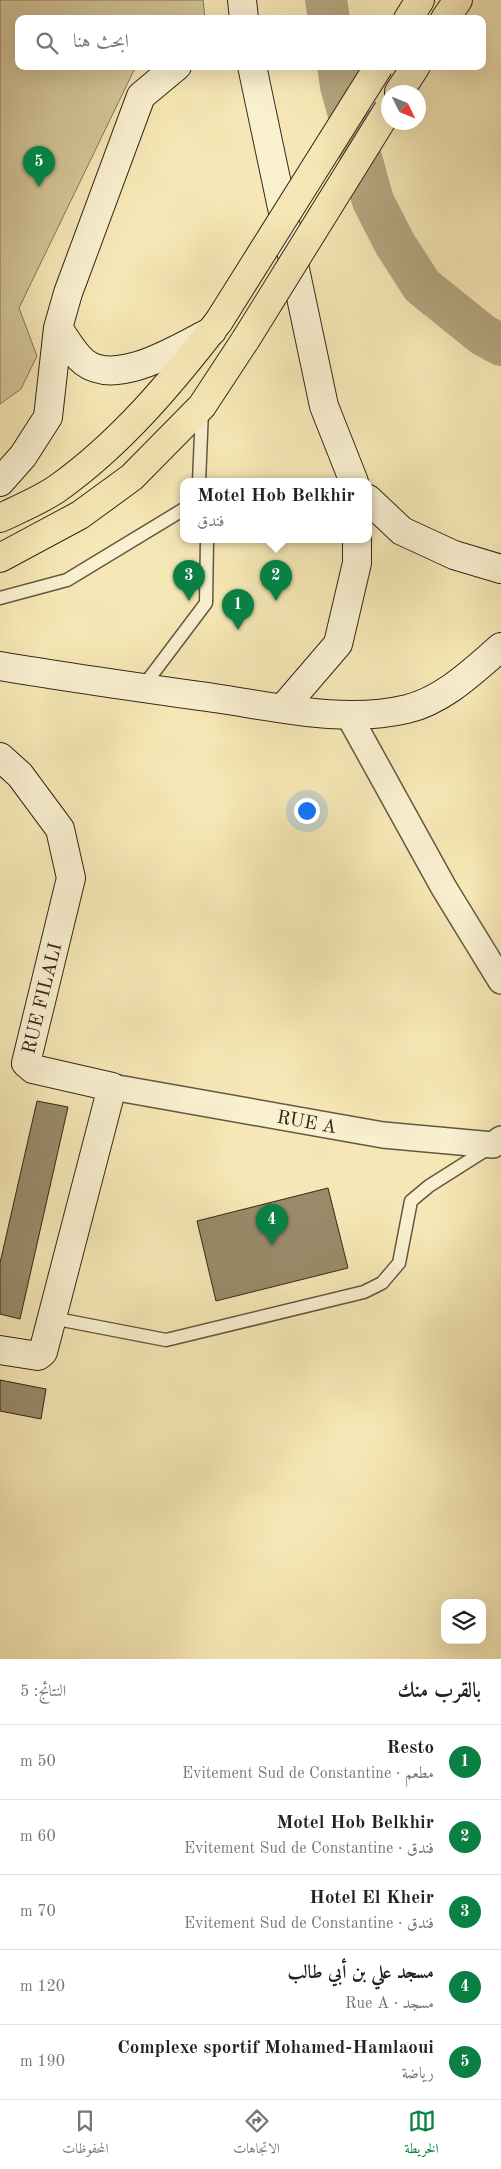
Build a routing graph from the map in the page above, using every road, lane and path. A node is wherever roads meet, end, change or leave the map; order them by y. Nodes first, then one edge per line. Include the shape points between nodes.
1 (242, 0) edge
2 (420, 0) edge
3 (244, 15) edge
4 (411, 15) edge
5 (172, 70) edge
6 (253, 70) edge
7 (376, 70) edge
8 (414, 70) edge
9 (404, 85) edge
10 (381, 121) edge
11 (215, 326) junction
12 (58, 328) junction
13 (202, 406) junction
14 (200, 478) edge
15 (352, 478) edge
16 (0, 482) edge
17 (372, 503) edge
18 (180, 511) edge
19 (0, 518) edge
20 (206, 543) edge
21 (357, 543) edge
22 (0, 558) edge
23 (501, 569) edge
24 (0, 598) edge
25 (501, 647) edge
26 (0, 666) edge
27 (142, 688) junction
28 (283, 708) junction
29 (349, 716) junction
30 (0, 758) edge
31 (501, 981) edge
32 (112, 1087) junction
33 (497, 1142) edge
34 (52, 1318) junction
35 (0, 1350) edge

1 - 3 street
2 - 4 highway
5 - 12 street via 141,96
6 - 15 street via 324,406
7 - 11 highway, bridge
8 - 9 highway
10 - 13 highway, bridge
11 - 12 street via 143,364 108,371 84,362
11 - 19 highway via 192,357 107,449 56,489
12 - 16 street via 48,417
13 - 14 lane
13 - 22 highway via 132,477 80,516
17 - 23 street via 402,530 454,555
18 - 24 lane via 67,580
20 - 27 lane via 206,603
21 - 28 street via 357,564 338,644
25 - 29 street via 440,696 408,709
26 - 27 street
27 - 28 street
28 - 29 street
29 - 31 street via 444,888
30 - 32 street, RUE FILALI via 20,775 60,829 70,878 26,1063 33,1069
32 - 33 street, RUE A via 383,1135
32 - 34 street
33 - 34 lane via 429,1186 412,1201 399,1263 382,1283 364,1292 166,1340
34 - 35 street via 41,1356

